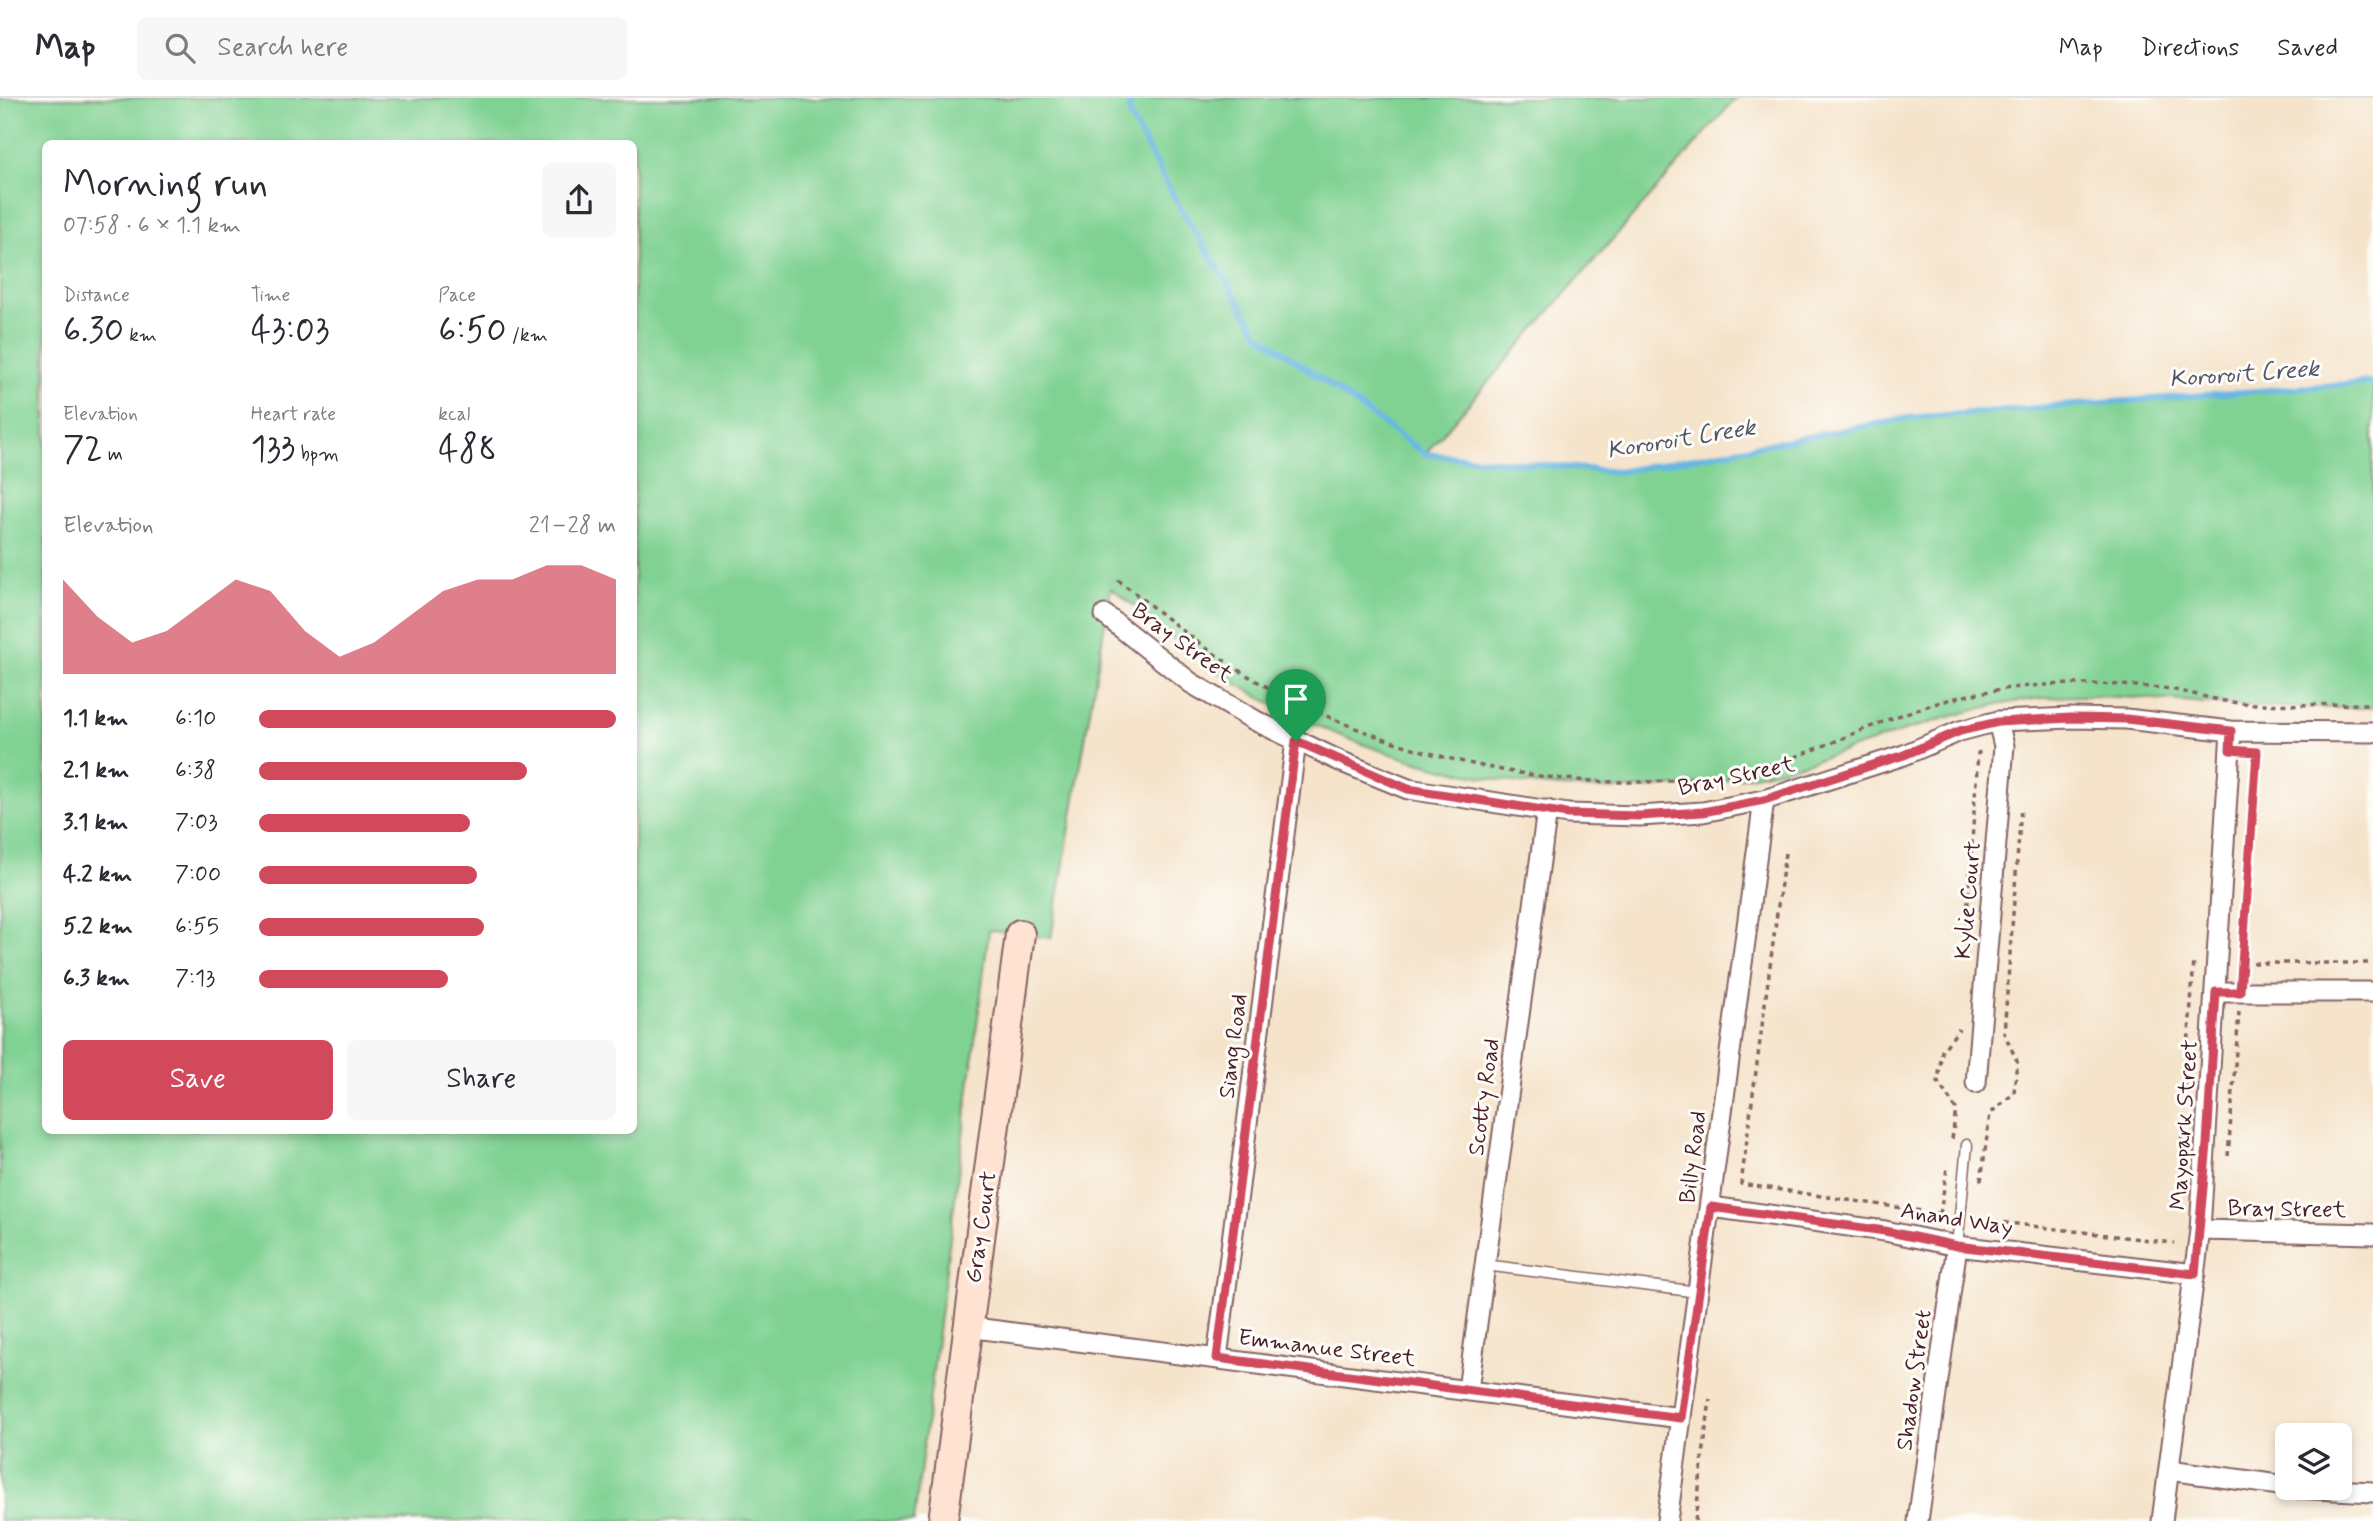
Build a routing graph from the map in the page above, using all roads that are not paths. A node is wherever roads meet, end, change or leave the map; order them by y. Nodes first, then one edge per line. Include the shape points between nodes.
1 (1105, 615) dead end
2 (1998, 722) junction
3 (2373, 732) edge
4 (2230, 740) junction
5 (1296, 741) junction
6 (1764, 800) junction
7 (1547, 810) junction
8 (1020, 934) dead end
9 (2216, 992) junction
10 (2373, 992) edge
11 (1976, 1083) dead end
12 (1967, 1145) dead end
13 (1711, 1207) junction
14 (2200, 1230) junction
15 (2373, 1234) edge
16 (1957, 1246) junction
17 (1485, 1265) junction
18 (2195, 1274) junction
19 (1699, 1292) junction
20 (967, 1327) junction
21 (1217, 1358) junction
22 (1468, 1390) junction
23 (1681, 1418) junction
24 (2169, 1471) junction
25 (2275, 1484) edge
26 (2352, 1492) edge
27 (2373, 1493) edge
28 (943, 1521) edge
29 (1667, 1521) edge
30 (1919, 1521) edge
31 (2162, 1521) edge

1 - 5 street, Bray Street via 1191,683
2 - 4 street, Bray Street via 2126,719
2 - 6 street, Bray Street
2 - 11 street, Kylie Court via 2004,746
3 - 4 street, Bray Street
4 - 9 street, Mayopark Street
5 - 7 street, Bray Street via 1408,789
5 - 21 street, Siang Road
6 - 7 street, Bray Street via 1703,812 1639,816
6 - 13 street, Billy Road
7 - 17 street, Scotty Road
8 - 20 street, Gray Court
9 - 10 street
9 - 14 street, Mayopark Street
12 - 16 lane
13 - 16 street, Anand Way via 1885,1231
13 - 19 street, Billy Road
14 - 15 street, Bray Street
14 - 18 street, Mayopark Street
16 - 18 street, Anand Way
16 - 30 street, Shadow Street
17 - 19 lane
17 - 22 street, Scotty Road
18 - 24 street, Mayopark Street
19 - 23 street, Billy Road
20 - 21 street, Emmanue Street
20 - 28 street, Gray Court
21 - 22 street, Emmanue Street
22 - 23 street, Emmanue Street
23 - 29 street, Billy Road
24 - 25 street
24 - 31 street, Mayopark Street
26 - 27 street

